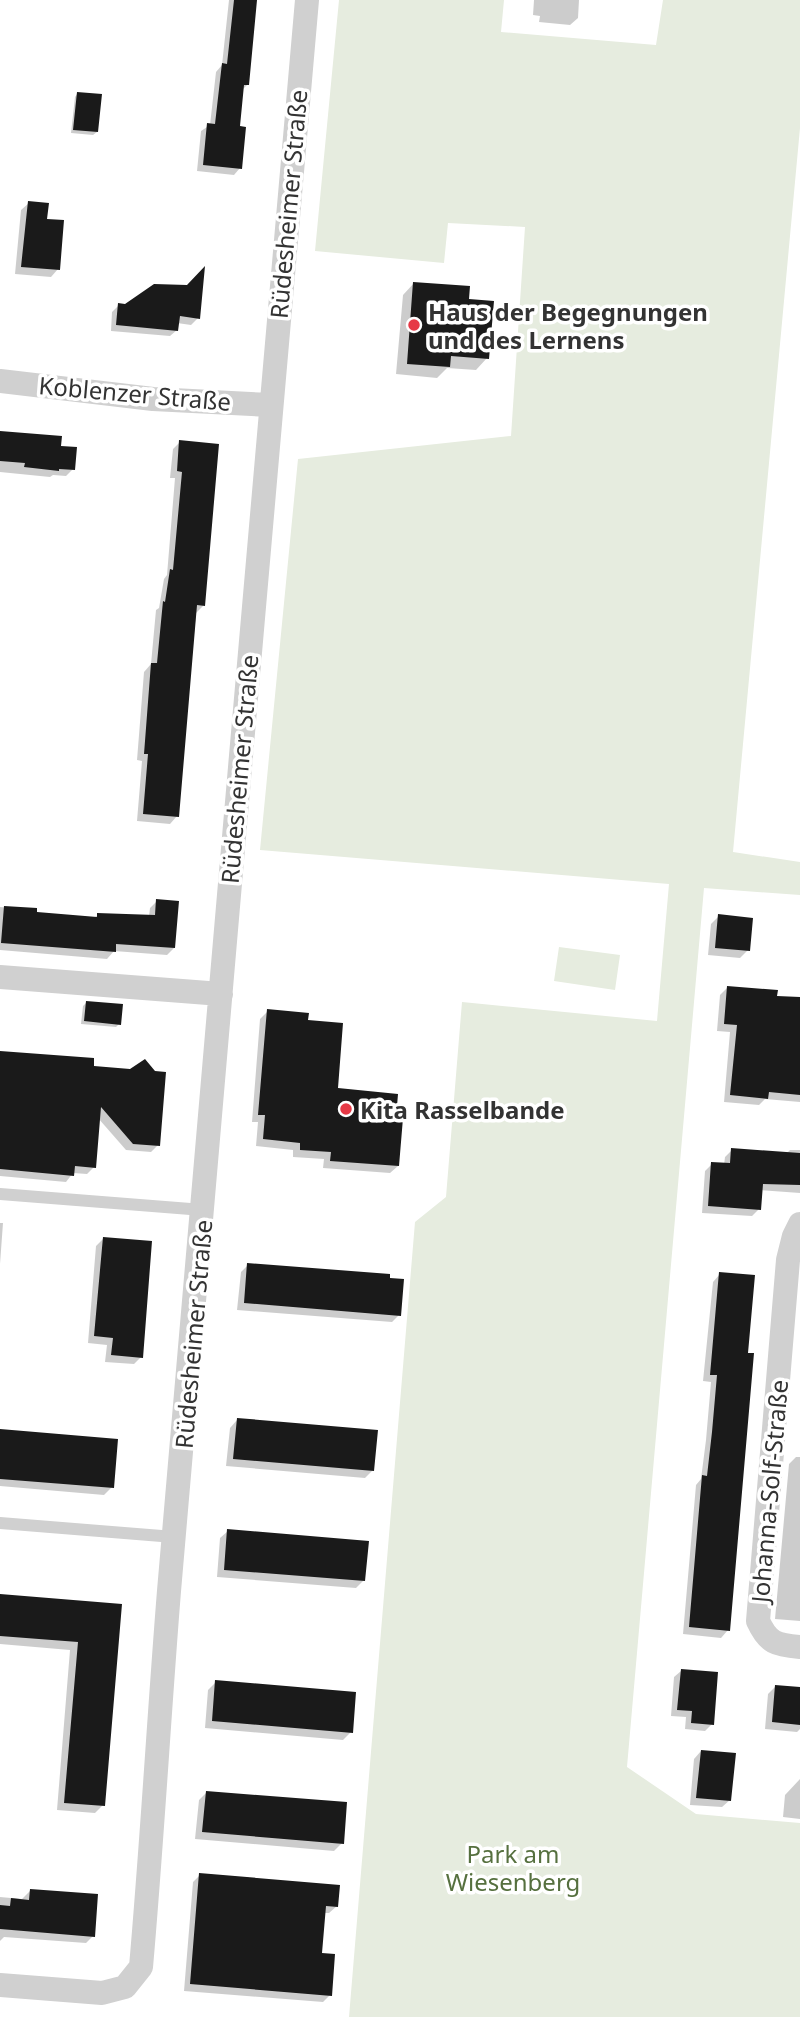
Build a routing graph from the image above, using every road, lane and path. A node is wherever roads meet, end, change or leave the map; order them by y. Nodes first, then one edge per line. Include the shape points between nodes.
1 (307, 0) edge
2 (0, 382) edge
3 (270, 405) junction
4 (0, 977) edge
5 (221, 994) junction
6 (0, 1194) edge
7 (204, 1210) junction
8 (800, 1224) edge
9 (0, 1523) edge
10 (174, 1537) junction
11 (800, 1647) edge
12 (0, 1985) edge

1 - 3 street, Rüdesheimer Straße
2 - 3 street, Koblenzer Straße via 153,399
3 - 5 street, Rüdesheimer Straße
4 - 5 street
5 - 7 street, Rüdesheimer Straße
6 - 7 lane
7 - 10 street, Rüdesheimer Straße
8 - 11 street, Johanna-Solf-Straße via 788,1260 758,1620 765,1637 782,1646
9 - 10 lane
10 - 12 street, Rüdesheimer Straße via 141,1967 125,1987 102,1993

